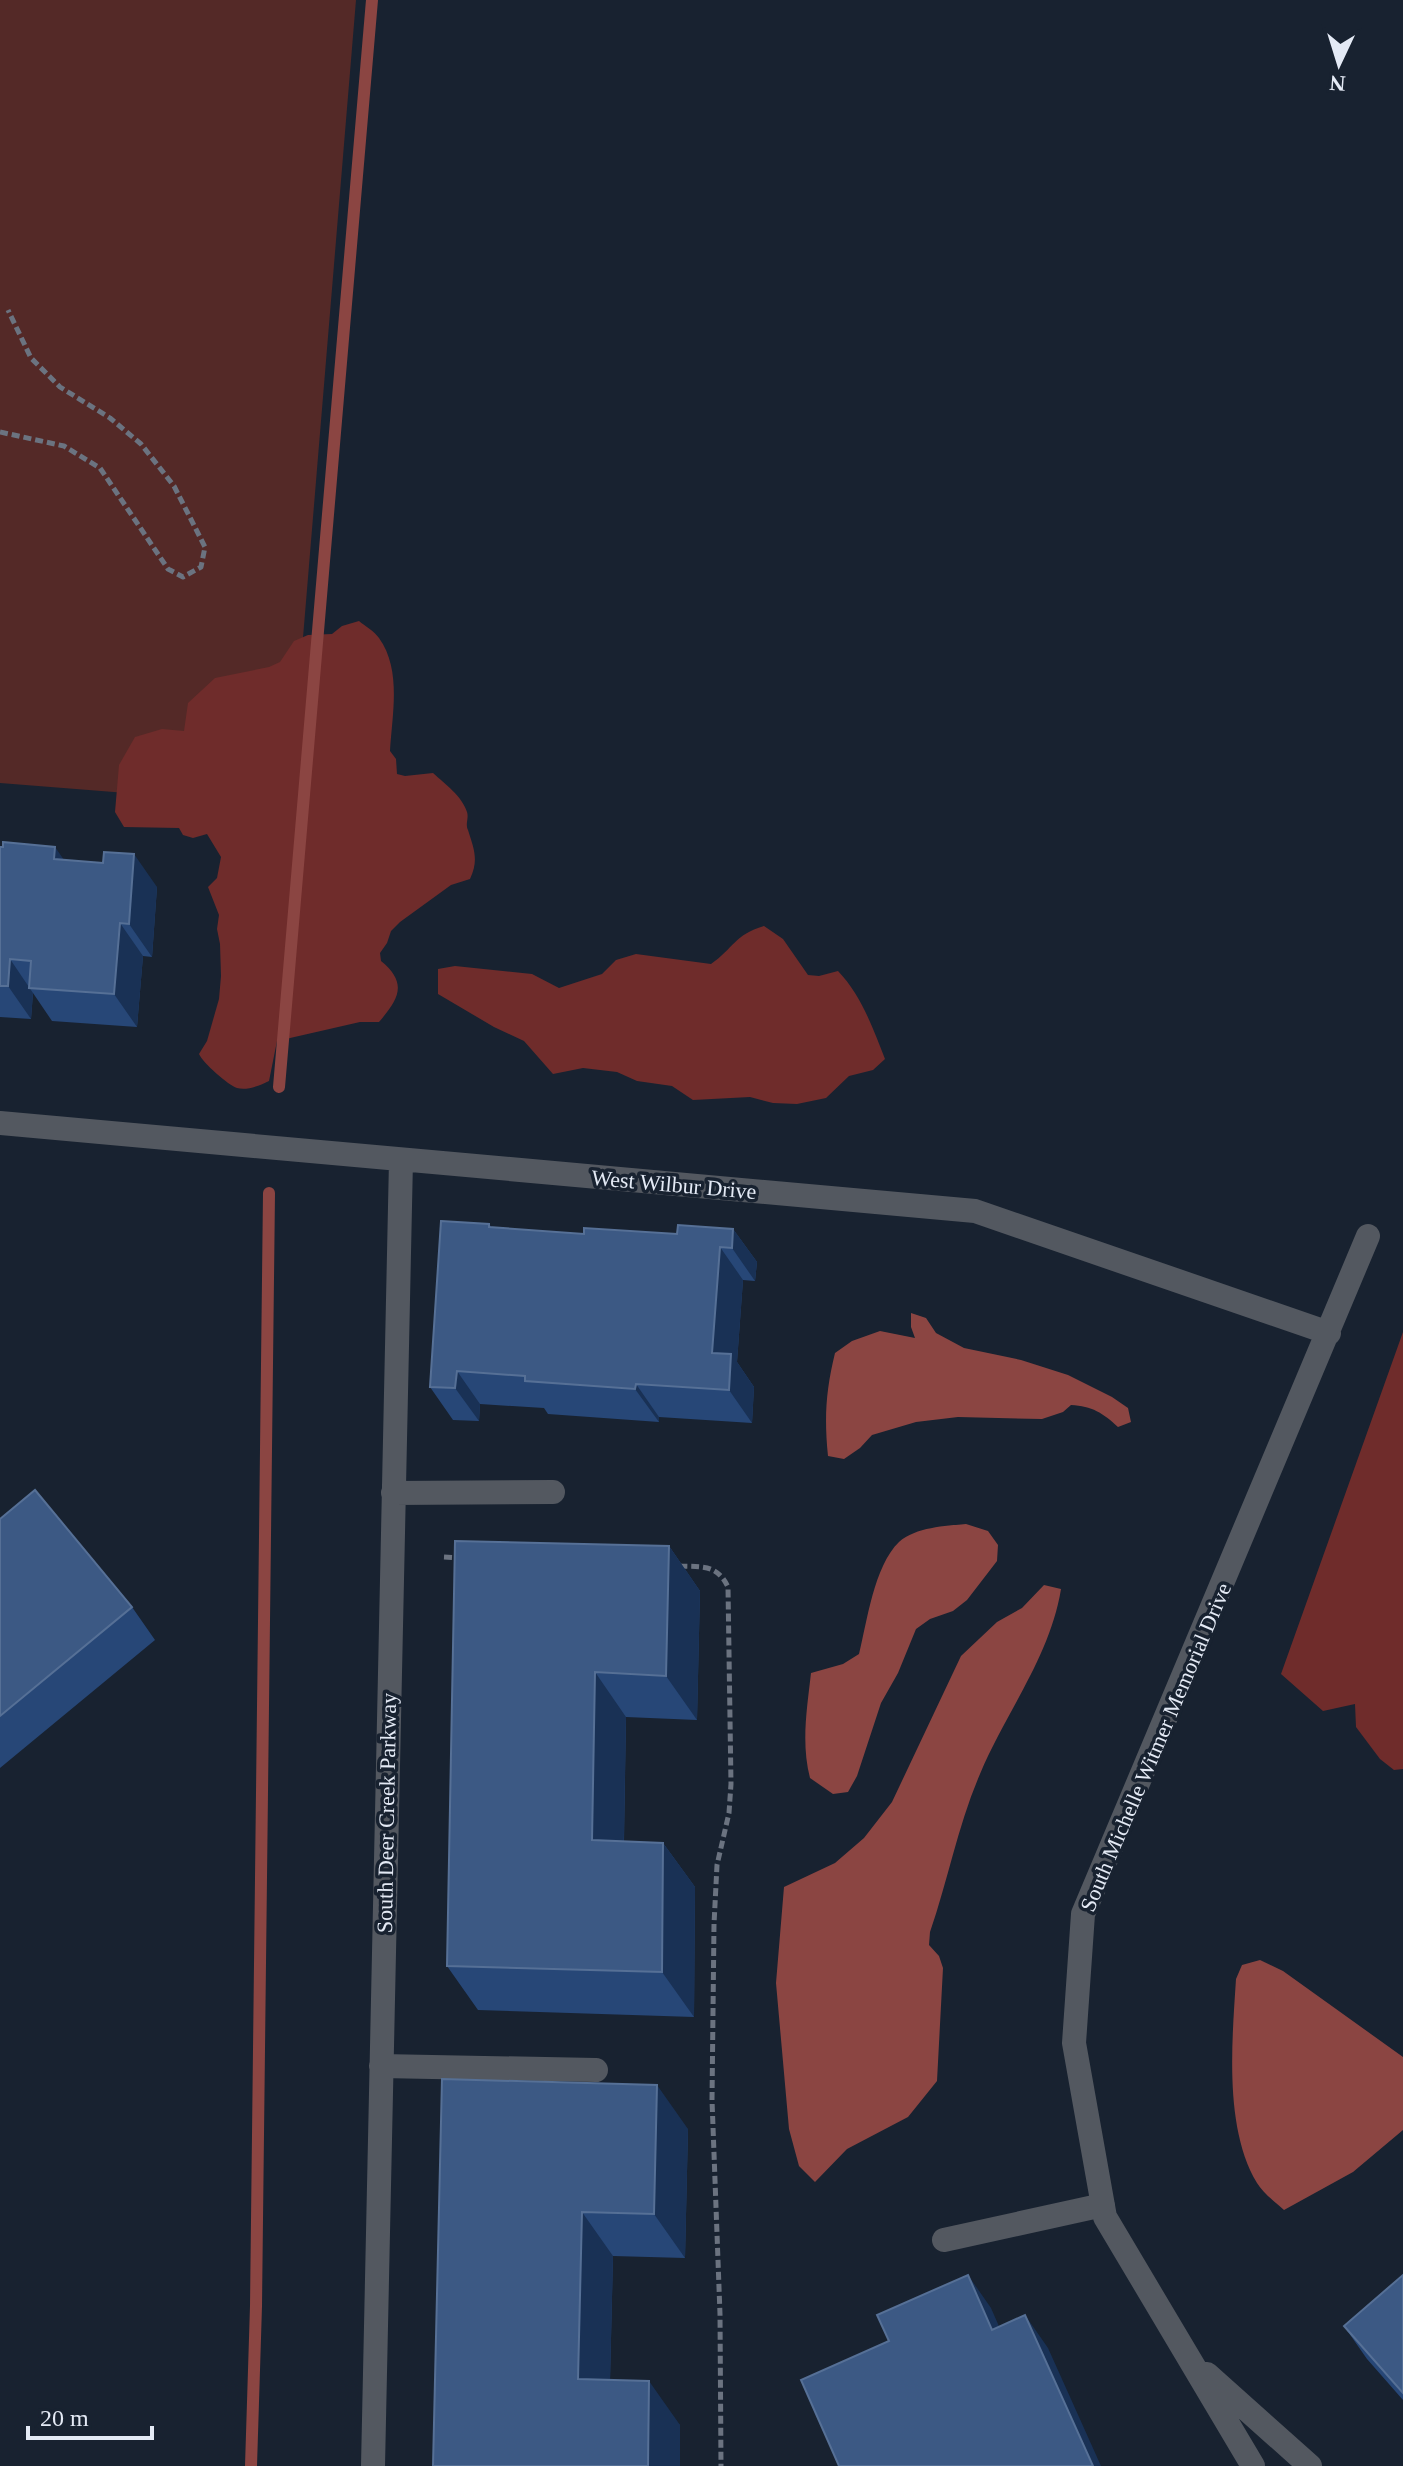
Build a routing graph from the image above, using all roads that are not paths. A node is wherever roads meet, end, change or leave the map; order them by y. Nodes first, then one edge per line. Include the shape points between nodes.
1 (0, 1123) edge
2 (401, 1160) junction
3 (1368, 1236) dead end
4 (1329, 1333) junction
5 (553, 1492) dead end
6 (393, 1493) junction
7 (381, 2066) junction
8 (596, 2070) dead end
9 (1103, 2205) junction
10 (944, 2240) dead end
11 (1187, 2356) junction
12 (373, 2466) edge
13 (1253, 2466) edge
14 (1310, 2466) edge

1 - 2 street, West Wilbur Drive
2 - 4 street, West Wilbur Drive via 975,1211
2 - 6 street, South Deer Creek Parkway
3 - 4 street, South Michelle Witmer Memorial Drive
4 - 9 street, South Michelle Witmer Memorial Drive via 1083,1914 1074,2043
5 - 6 street
6 - 7 street, South Deer Creek Parkway
7 - 8 street
7 - 12 street, South Deer Creek Parkway
9 - 10 street
9 - 11 street, South Michelle Witmer Memorial Drive via 1105,2217
11 - 13 street, South Michelle Witmer Memorial Drive
11 - 14 street, South Michelle Witmer Memorial Drive

